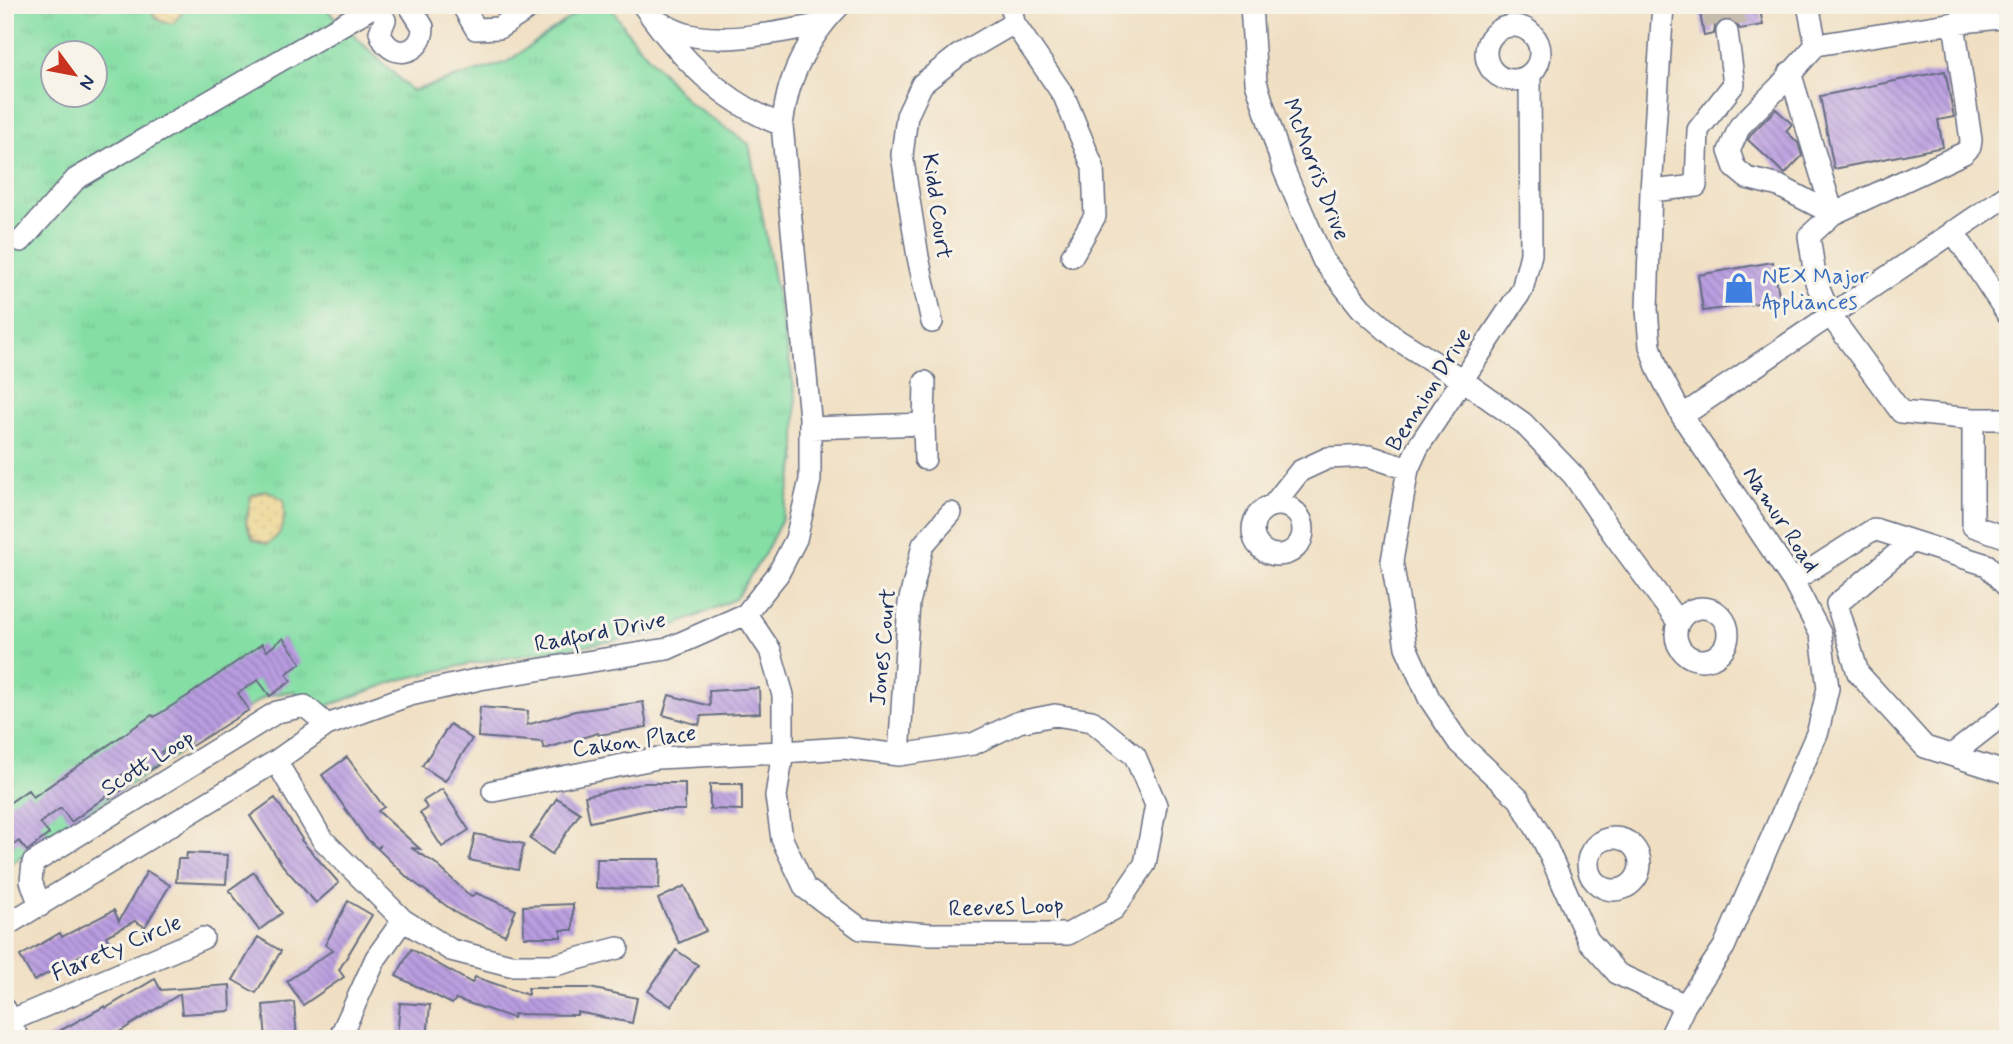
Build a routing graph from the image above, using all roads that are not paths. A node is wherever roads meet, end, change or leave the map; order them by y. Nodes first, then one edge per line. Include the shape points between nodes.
1 (463, 5) edge
2 (534, 5) edge
3 (840, 5) edge
4 (1251, 5) edge
5 (1663, 5) edge
6 (1808, 5) edge
7 (418, 8) edge
8 (1952, 12) edge
9 (380, 13) edge
10 (648, 13) edge
11 (1012, 14) edge
12 (2008, 17) edge
13 (822, 24) junction
14 (1728, 36) tunnel mouth
15 (1816, 45) junction
16 (1790, 72) junction
17 (1530, 74) dead end
18 (782, 125) junction
19 (1651, 191) junction
20 (2008, 195) edge
21 (1833, 214) junction
22 (1953, 231) junction
23 (21, 242) dead end
24 (1073, 256) dead end
25 (1830, 315) junction
26 (2008, 315) edge
27 (932, 321) dead end
28 (1461, 379) junction
29 (925, 382) dead end
30 (1682, 416) junction
31 (1973, 419) junction
32 (2008, 419) edge
33 (924, 424) junction
34 (811, 428) junction
35 (925, 459) dead end
36 (1408, 468) junction
37 (1273, 505) dead end
38 (951, 513) dead end
39 (2008, 538) edge
40 (1912, 541) junction
41 (1793, 581) junction
42 (2008, 588) edge
43 (746, 614) junction
44 (1678, 622) dead end
45 (2008, 711) edge
46 (327, 725) junction
47 (783, 752) junction
48 (899, 754) junction
49 (1954, 754) junction
50 (275, 761) junction
51 (2008, 773) edge
52 (492, 791) dead end
53 (1590, 876) dead end
54 (1564, 888) junction
55 (40, 906) junction
56 (403, 920) junction
57 (5, 926) edge
58 (203, 939) dead end
59 (618, 948) dead end
60 (1685, 1005) junction
61 (12, 1023) edge
62 (338, 1039) edge
63 (1669, 1039) edge

1 - 2 street via 477,29 499,28
3 - 13 street, Radford Drive
4 - 28 street, McMorris Drive via 1256,82 1284,170 1323,260 1361,308 1397,339
5 - 19 street, Namur Road
6 - 15 street
7 - 9 street via 402,15
7 - 9 street via 423,33 416,46 404,52 391,50 382,39
8 - 12 street
8 - 15 street
8 - 21 street via 1970,148
9 - 23 street via 358,17 76,179
10 - 13 street via 690,36 778,33
10 - 18 street via 712,86 755,115
11 - 24 street via 1063,96 1093,167 1095,216
11 - 27 street, Kidd Court via 922,84 907,116 902,155
13 - 18 street, Radford Drive via 790,86
14 - 19 street via 1734,84 1698,130 1696,186
15 - 16 street
16 - 21 street
16 - 21 street via 1740,126 1729,151 1735,167 1747,178 1779,186
17 - 28 street, Bennion Drive via 1531,254 1522,290
18 - 34 street, Radford Drive
19 - 30 street, Namur Road via 1650,346
20 - 22 street
21 - 25 street via 1809,236 1816,282
22 - 25 street
22 - 26 street
25 - 30 street
25 - 31 street via 1901,412
28 - 36 street, Bennion Drive
28 - 44 street, McMorris Drive via 1523,423 1574,476
29 - 33 street
30 - 41 street, Namur Road
31 - 32 street
31 - 39 street via 1973,526
33 - 34 street
33 - 35 street
34 - 43 street, Radford Drive via 810,480 796,539 778,575
36 - 37 street via 1369,456 1328,458 1300,471
36 - 54 street, Bennion Drive via 1392,561 1406,647 1429,698 1459,743 1519,799
38 - 48 street, Jones Court via 923,545 909,603
40 - 41 street via 1874,529
40 - 42 street via 1987,565
40 - 49 street via 1837,604 1858,673 1924,747
41 - 60 street, Namur Road via 1821,635 1828,688 1818,731 1724,947
43 - 46 street, Radford Drive via 667,649 480,679 410,695
43 - 47 street, Reeves Loop via 770,650 783,695
45 - 49 street
46 - 50 street, Radford Drive
46 - 55 street, Scott Loop via 305,706 277,712 33,863 31,881
47 - 48 street, Reeves Loop via 844,748
47 - 48 street, Reeves Loop via 776,796 782,839 805,888 860,929 1068,934 1114,909 1145,864 1156,805 1135,756 1092,721 1055,715 1019,722 974,744
47 - 52 street, Cakon Place via 658,758
49 - 51 street
50 - 55 street, Radford Drive
50 - 56 street via 322,839
53 - 54 street
54 - 60 street, Bennion Drive via 1588,940 1618,974
55 - 57 street, Radford Drive
56 - 59 street via 451,950 510,965 555,965
56 - 62 street via 376,958
58 - 61 street, Flarety Circle
60 - 63 street, Namur Road

